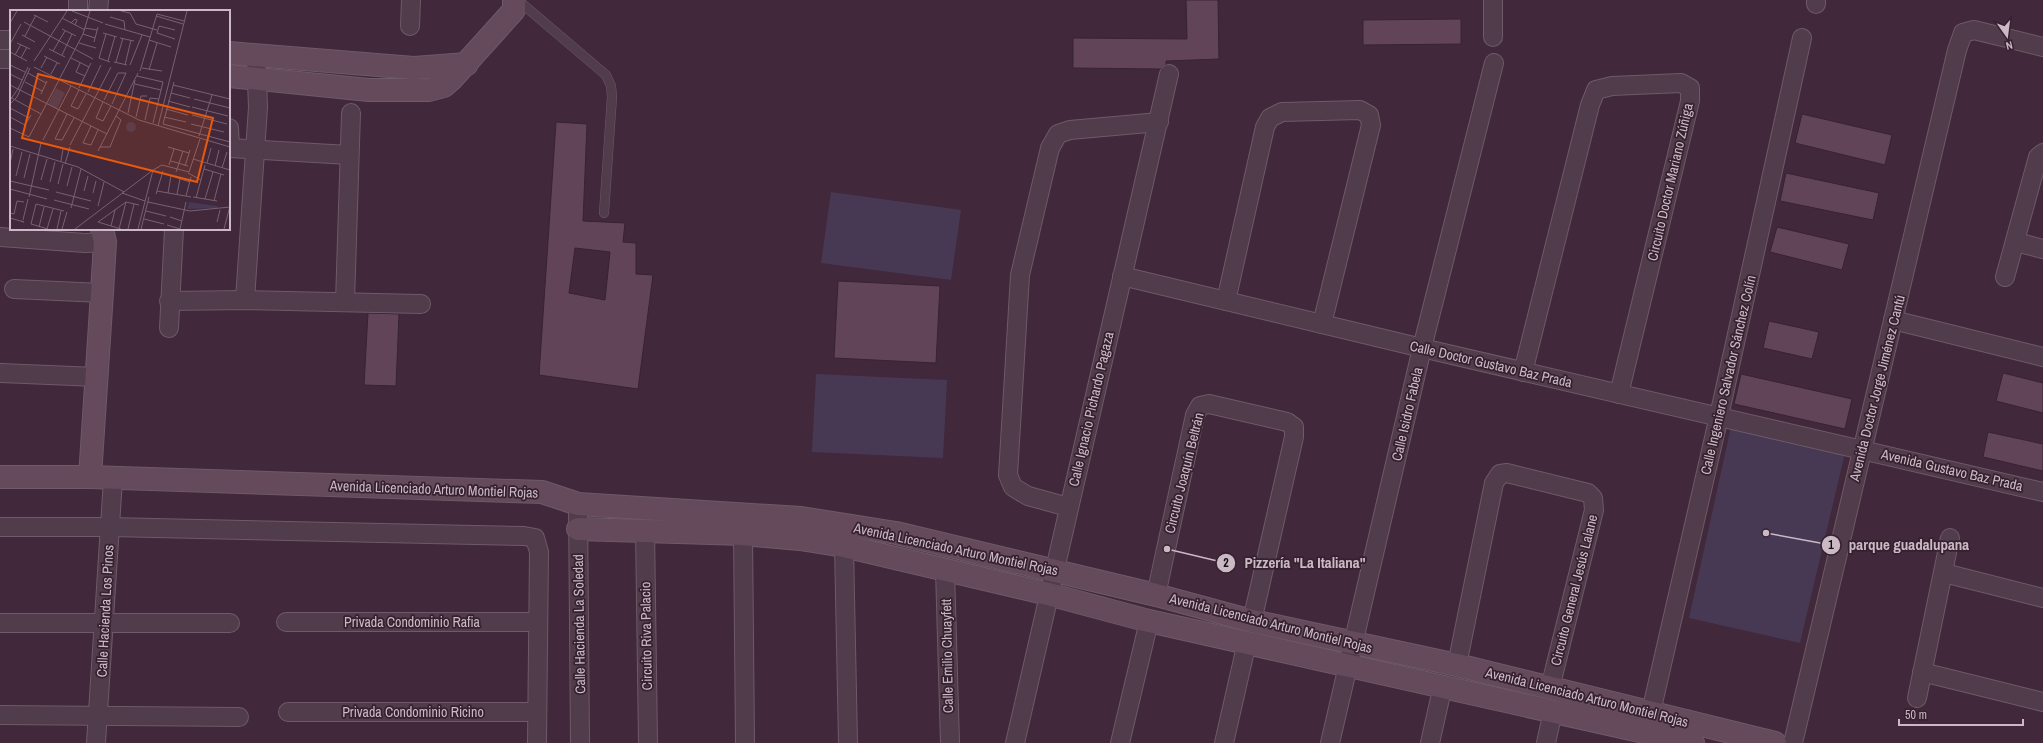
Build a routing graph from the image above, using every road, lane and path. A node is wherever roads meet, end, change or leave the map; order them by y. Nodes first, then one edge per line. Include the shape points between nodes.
1 (99, 0) edge
2 (411, 0) edge
3 (1493, 0) edge
4 (517, 3) edge
5 (98, 10) edge
6 (410, 26) dead end
7 (1493, 37) dead end
8 (1802, 38) dead end
9 (2043, 47) edge
10 (230, 53) edge
11 (256, 56) junction
12 (1494, 63) dead end
13 (467, 64) junction
14 (1169, 74) dead end
15 (230, 76) edge
16 (258, 79) junction
17 (351, 113) dead end
18 (1159, 122) junction
19 (230, 148) edge
20 (256, 149) junction
21 (2043, 154) edge
22 (349, 155) junction
23 (604, 213) dead end
24 (174, 230) edge
25 (105, 233) edge
26 (0, 237) edge
27 (2016, 242) junction
28 (2043, 249) edge
29 (1122, 276) junction
30 (2005, 277) dead end
31 (14, 289) dead end
32 (102, 293) junction
33 (245, 300) junction
34 (169, 301) junction
35 (1226, 301) junction
36 (345, 302) junction
37 (421, 304) dead end
38 (1893, 320) junction
39 (1322, 324) junction
40 (169, 328) dead end
41 (1422, 348) junction
42 (2043, 357) edge
43 (1523, 372) junction
44 (1, 374) edge
45 (97, 377) junction
46 (1619, 394) junction
47 (1719, 416) junction
48 (1861, 448) junction
49 (0, 477) edge
50 (90, 477) junction
51 (113, 479) junction
52 (2043, 492) edge
53 (578, 504) junction
54 (1068, 507) junction
55 (0, 527) edge
56 (110, 527) junction
57 (578, 529) junction
58 (645, 530) junction
59 (744, 534) junction
60 (1950, 538) dead end
61 (844, 546) junction
62 (945, 570) junction
63 (1054, 570) junction
64 (1944, 573) junction
65 (1048, 594) junction
66 (1156, 595) junction
67 (2043, 598) edge
68 (1149, 621) junction
69 (1252, 621) junction
70 (105, 622) junction
71 (286, 622) dead end
72 (537, 622) junction
73 (0, 623) edge
74 (230, 623) dead end
75 (1247, 642) junction
76 (1353, 644) junction
77 (1350, 665) junction
78 (1457, 665) junction
79 (1922, 672) junction
80 (1443, 685) junction
81 (1550, 688) junction
82 (1917, 698) dead end
83 (2043, 702) edge
84 (1553, 711) junction
85 (288, 712) dead end
86 (537, 712) junction
87 (1651, 712) junction
88 (0, 715) edge
89 (98, 716) junction
90 (239, 716) dead end
91 (96, 743) edge
92 (537, 743) edge
93 (580, 743) edge
94 (648, 743) edge
95 (745, 743) edge
96 (848, 743) edge
97 (950, 743) edge
98 (1015, 743) edge
99 (1120, 743) edge
100 (1224, 743) edge
101 (1330, 743) edge
102 (1430, 743) edge
103 (1546, 743) edge
104 (1693, 743) edge
105 (1775, 743) edge
106 (1793, 743) edge

1 - 5 street
2 - 6 street
3 - 7 street
4 - 13 main road
4 - 23 lane via 606,75 611,86
8 - 47 street, Calle Ingeniero Salvador Sánchez Colín
9 - 38 street, Avenida Doctor Jorge Jiménez Cantú via 1974,30 1964,33 1957,50
10 - 11 main road
11 - 13 main road via 414,68
11 - 16 street
12 - 41 street, Calle Isidro Fabela
13 - 16 main road via 444,86 430,90 368,90
14 - 18 street, Calle Ignacio Pichardo Pagaza
15 - 16 main road
16 - 20 street
17 - 22 street
18 - 29 street, Calle Ignacio Pichardo Pagaza
18 - 54 street via 1070,130 1058,134 1048,156 1020,275 1008,475 1013,487 1028,496
19 - 20 street
20 - 22 street
20 - 33 street
21 - 27 street via 2038,157
22 - 36 street
24 - 34 street
25 - 26 street via 85,243
25 - 32 main road
27 - 28 street
27 - 30 street
29 - 35 street, Calle Doctor Gustavo Baz Prada
29 - 54 street, Calle Ignacio Pichardo Pagaza
31 - 32 street
32 - 45 main road
33 - 34 street
33 - 36 street
34 - 40 street
35 - 39 street, Calle Doctor Gustavo Baz Prada
35 - 39 street via 1265,127 1270,118 1282,112 1360,110 1369,115 1371,125
36 - 37 street
38 - 42 street
38 - 48 street, Avenida Doctor Jorge Jiménez Cantú
39 - 41 street, Calle Doctor Gustavo Baz Prada
41 - 43 street, Calle Doctor Gustavo Baz Prada
41 - 76 street, Calle Isidro Fabela
43 - 46 street, Calle Doctor Gustavo Baz Prada
43 - 46 street, Circuito Doctor Mariano Zúñiga via 1590,105 1596,90 1612,86 1681,83 1690,88 1690,101
44 - 45 street
45 - 50 main road
46 - 47 street, Calle Doctor Gustavo Baz Prada
47 - 48 street, Calle Doctor Gustavo Baz Prada
47 - 87 street, Calle Ingeniero Salvador Sánchez Colín
48 - 52 street, Avenida Gustavo Baz Prada
48 - 106 street, Avenida Doctor Jorge Jiménez Cantú
49 - 50 main road, Avenida Licenciado Arturo Montiel Rojas
50 - 51 main road, Avenida Licenciado Arturo Montiel Rojas
51 - 53 main road, Avenida Licenciado Arturo Montiel Rojas via 542,492
51 - 56 street, Calle Hacienda Los Pinos
53 - 57 street, Calle Hacienda La Soledad
53 - 63 main road, Avenida Licenciado Arturo Montiel Rojas via 801,518 896,533
54 - 63 street, Calle Ignacio Pichardo Pagaza
55 - 56 street
56 - 70 street, Calle Hacienda Los Pinos
56 - 72 street via 535,538 539,552
57 - 58 main road, Avenida Licenciado Arturo Montiel Rojas
57 - 93 street, Calle Hacienda La Soledad
58 - 59 main road, Avenida Licenciado Arturo Montiel Rojas
58 - 94 street, Circuito Riva Palacio
59 - 61 main road, Avenida Licenciado Arturo Montiel Rojas
59 - 95 street
60 - 64 street
61 - 62 main road, Avenida Licenciado Arturo Montiel Rojas
61 - 96 street
62 - 65 main road, Avenida Licenciado Arturo Montiel Rojas
62 - 97 street, Calle Emilio Chuayfett
63 - 65 street, Calle Ignacio Pichardo Pagaza
63 - 66 main road, Avenida Licenciado Arturo Montiel Rojas
64 - 67 street
64 - 79 street
65 - 68 main road, Avenida Licenciado Arturo Montiel Rojas
65 - 98 street, Calle Ignacio Pichardo Pagaza
66 - 69 main road, Avenida Licenciado Arturo Montiel Rojas
66 - 69 street, Circuito Joaquín Beltrán via 1195,415 1200,406 1209,404 1287,422 1294,427 1294,436
68 - 75 main road, Avenida Licenciado Arturo Montiel Rojas
68 - 99 street
69 - 76 main road, Avenida Licenciado Arturo Montiel Rojas
70 - 73 street
70 - 74 street
70 - 89 street, Calle Hacienda Los Pinos
71 - 72 street, Privada Condominio Rafia
72 - 86 street
75 - 77 main road, Avenida Licenciado Arturo Montiel Rojas
75 - 100 street
76 - 77 street, Calle Isidro Fabela
76 - 78 main road, Avenida Licenciado Arturo Montiel Rojas
77 - 80 main road, Avenida Licenciado Arturo Montiel Rojas
77 - 101 street, Calle Isidro Fabela
78 - 81 main road, Avenida Licenciado Arturo Montiel Rojas
78 - 81 street, Circuito General Jesús Lalane via 1494,483 1500,474 1507,473 1573,489 1588,493 1593,498 1594,510
79 - 82 street
79 - 83 street
80 - 84 main road, Avenida Licenciado Arturo Montiel Rojas
80 - 102 street
81 - 87 main road, Avenida Licenciado Arturo Montiel Rojas
84 - 103 street
84 - 104 main road, Avenida Licenciado Arturo Montiel Rojas
85 - 86 street, Privada Condominio Ricino
86 - 92 street
87 - 105 main road, Avenida Licenciado Arturo Montiel Rojas
88 - 89 street
89 - 90 street
89 - 91 street, Calle Hacienda Los Pinos

